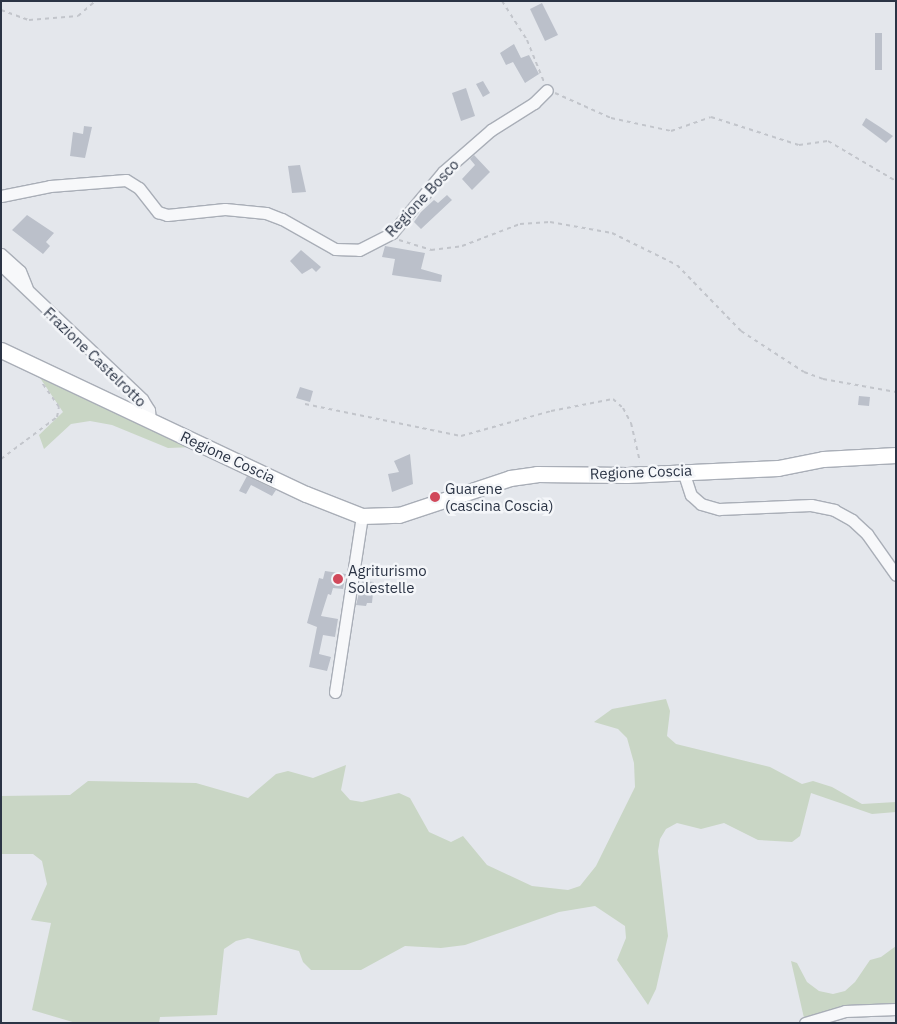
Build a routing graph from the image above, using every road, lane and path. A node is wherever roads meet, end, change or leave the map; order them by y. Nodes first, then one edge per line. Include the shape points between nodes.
1 (95, 1) edge
2 (502, 1) edge
3 (1, 10) edge
4 (547, 90) junction
5 (896, 181) edge
6 (1, 196) edge
7 (392, 233) junction
8 (1, 254) edge
9 (1, 265) edge
10 (30, 294) junction
11 (1, 350) edge
12 (27, 362) junction
13 (896, 392) edge
14 (305, 404) dead end
15 (150, 421) junction
16 (896, 455) edge
17 (1, 459) edge
18 (682, 471) junction
19 (658, 473) junction
20 (362, 516) junction
21 (896, 575) edge
22 (336, 692) dead end
23 (896, 1009) edge
24 (805, 1023) edge

1 - 3 path via 78,16 29,20
2 - 4 path via 527,40
4 - 5 path via 611,118 671,131 711,117 799,146 828,141
4 - 7 street, Regione Bosco via 534,103 491,130 443,172
6 - 7 street, Regione Bosco via 50,186 126,180 139,188 158,212 167,215 225,209 266,214 282,219 335,249 359,250
7 - 13 path via 404,243 431,250 462,246 532,222 581,225 612,233 677,265 742,331 804,372 823,379
8 - 10 street via 20,272
9 - 10 street, Frazione Castelrotto
10 - 15 street, Frazione Castelrotto via 142,399 149,410
11 - 12 main road, Frazione Castelrotto
12 - 15 main road, Frazione Castelrotto
12 - 17 path via 59,407 57,417
14 - 19 path via 460,436 551,411 613,399 623,408 631,423 639,462
15 - 20 main road, Regione Coscia via 340,510
16 - 18 main road, Regione Coscia via 823,459 778,468
18 - 19 main road, Regione Coscia
18 - 21 street via 691,495 700,504 719,510 811,505 834,510 867,534
19 - 20 main road, Regione Coscia via 556,473 519,477 399,515
20 - 22 street
23 - 24 street via 844,1011

